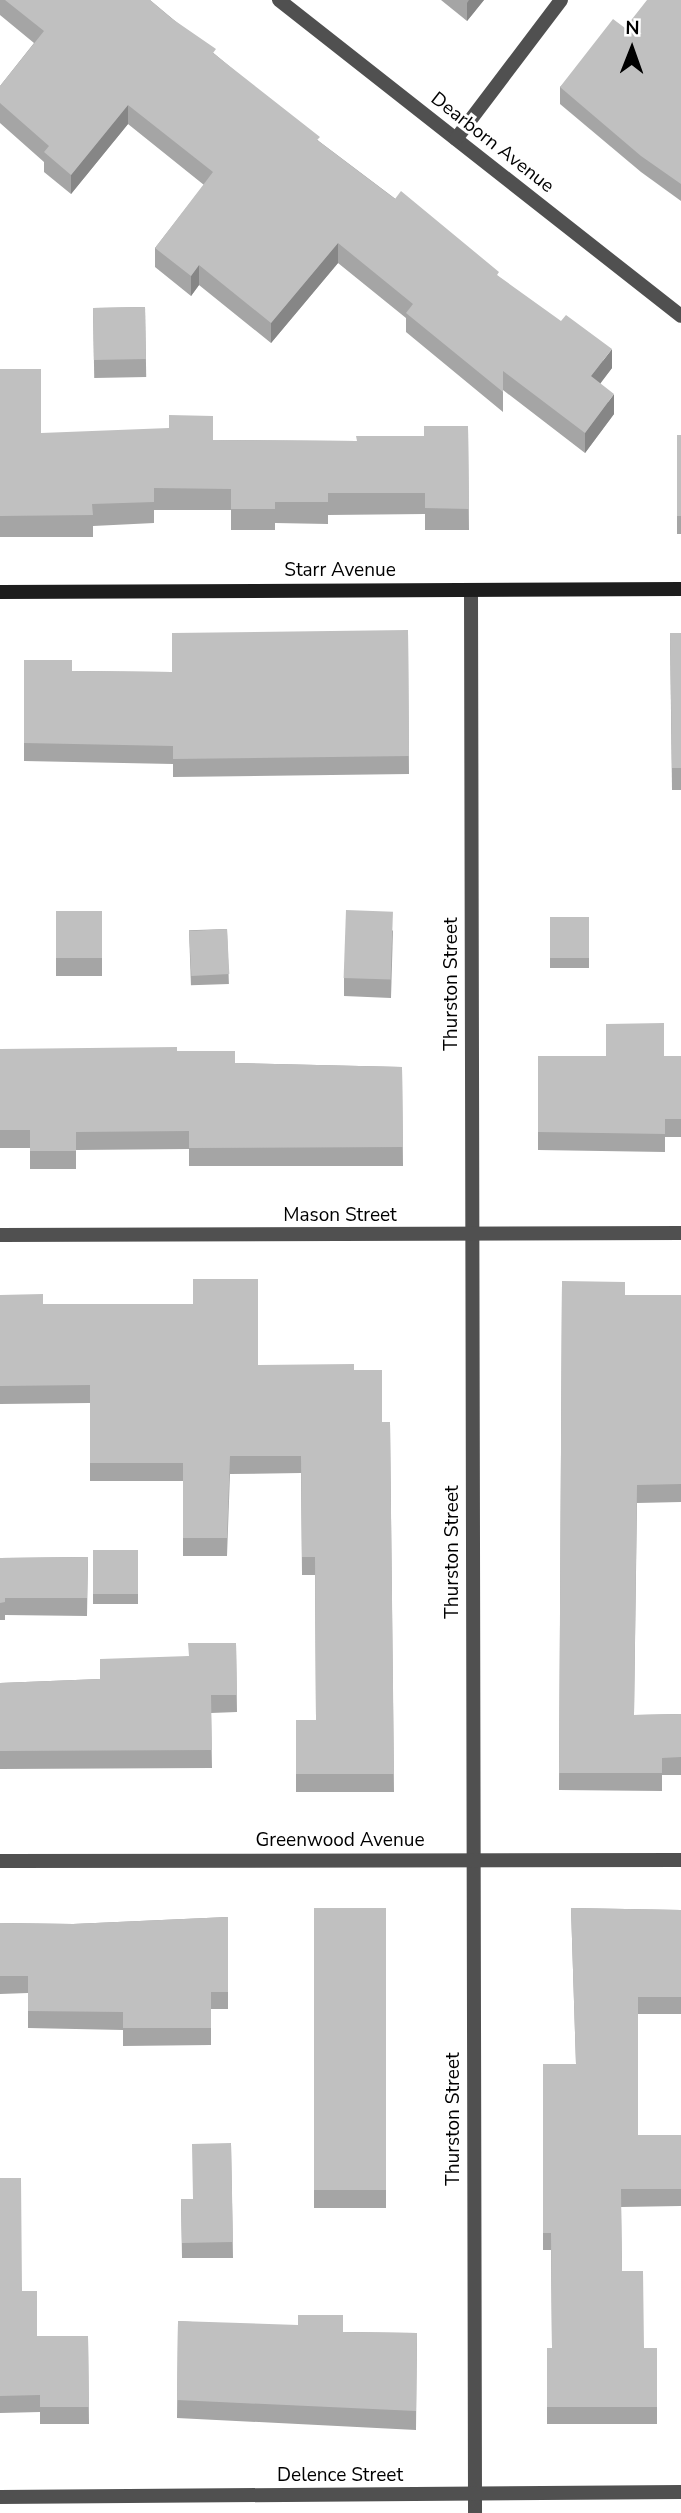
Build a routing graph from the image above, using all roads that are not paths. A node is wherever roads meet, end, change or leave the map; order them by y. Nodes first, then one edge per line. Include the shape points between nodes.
1 (279, 0) edge
2 (561, 0) edge
3 (456, 139) junction
4 (681, 316) edge
5 (681, 589) edge
6 (471, 590) junction
7 (0, 592) edge
8 (681, 1233) edge
9 (0, 1235) edge
10 (471, 1235) junction
11 (473, 1860) junction
12 (681, 1860) edge
13 (0, 1861) edge
14 (681, 2492) edge
15 (475, 2494) junction
16 (0, 2497) edge
17 (475, 2513) edge

1 - 3 street, Dearborn Avenue
2 - 3 street
3 - 4 street, Dearborn Avenue
5 - 6 main road, Starr Avenue
6 - 7 main road, Starr Avenue
6 - 10 street, Thurston Street
8 - 10 street, Mason Street
9 - 10 street, Mason Street
10 - 11 street, Thurston Street
11 - 12 street, Greenwood Avenue
11 - 13 street, Greenwood Avenue
11 - 15 street, Thurston Street
14 - 15 street, Delence Street
15 - 16 street, Delence Street
15 - 17 street, Thurston Street

